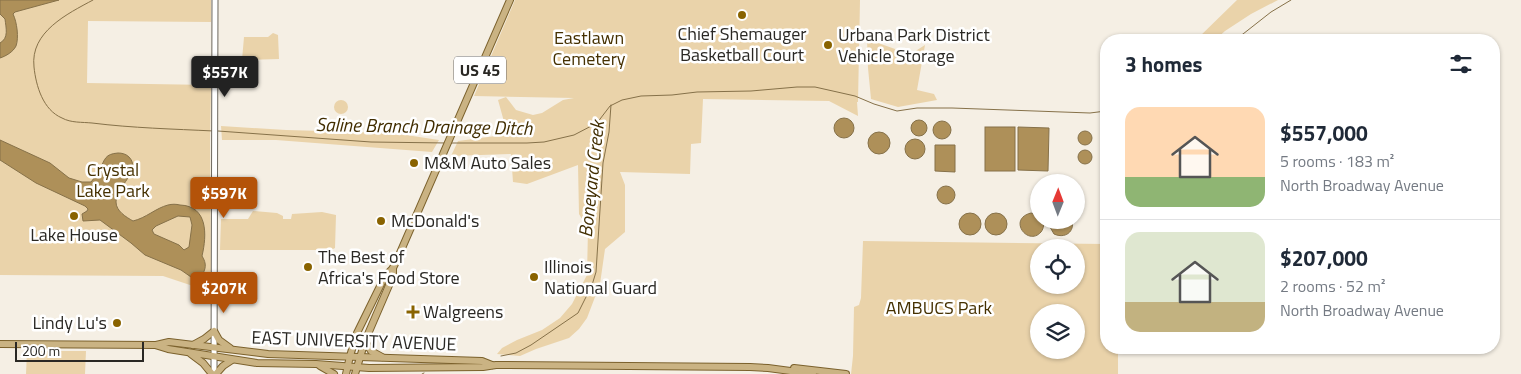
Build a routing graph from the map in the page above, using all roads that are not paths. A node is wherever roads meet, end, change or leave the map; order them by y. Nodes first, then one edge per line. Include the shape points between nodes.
1 (215, 0) edge
2 (510, 0) edge
3 (393, 268) junction
4 (214, 331) junction
5 (365, 341) junction
6 (0, 344) edge
7 (155, 345) junction
8 (193, 345) junction
9 (214, 348) junction
10 (233, 350) junction
11 (190, 353) junction
12 (350, 356) junction
13 (214, 357) junction
14 (359, 357) junction
15 (383, 358) junction
16 (232, 360) junction
17 (316, 364) junction
18 (492, 365) junction
19 (348, 366) junction
20 (369, 368) junction
21 (768, 368) junction
22 (355, 370) edge
23 (214, 374) edge
24 (334, 374) edge
25 (346, 374) edge
26 (362, 374) edge
27 (813, 374) edge
28 (846, 374) edge

1 - 4 street
2 - 3 main road, US 45
3 - 5 main road, US 45 via 393,276
3 - 12 main road, US 45 via 379,287
4 - 8 main road
4 - 9 street
4 - 10 main road via 219,340
5 - 14 main road, US 45
5 - 15 main road via 371,351
6 - 7 main road
7 - 8 main road, EAST UNIVERSITY AVENUE via 170,342
7 - 11 main road, EAST UNIVERSITY AVENUE
8 - 9 main road, EAST UNIVERSITY AVENUE
9 - 10 main road, EAST UNIVERSITY AVENUE
9 - 13 street
10 - 12 main road, EAST UNIVERSITY AVENUE
11 - 13 main road, EAST UNIVERSITY AVENUE
11 - 23 main road
12 - 14 main road, EAST UNIVERSITY AVENUE
12 - 19 main road
13 - 16 main road, EAST UNIVERSITY AVENUE
13 - 23 street
14 - 15 main road, EAST UNIVERSITY AVENUE
14 - 22 main road, US 45
15 - 18 main road, EAST UNIVERSITY AVENUE via 482,361
16 - 17 main road, EAST UNIVERSITY AVENUE
16 - 23 main road
17 - 19 main road, EAST UNIVERSITY AVENUE
17 - 24 main road
18 - 20 main road, EAST UNIVERSITY AVENUE
18 - 21 main road, EAST UNIVERSITY AVENUE
19 - 22 main road, EAST UNIVERSITY AVENUE
19 - 25 main road
20 - 22 main road, EAST UNIVERSITY AVENUE
20 - 26 main road
21 - 27 main road, EAST UNIVERSITY AVENUE
21 - 28 main road, EAST UNIVERSITY AVENUE via 804,368

